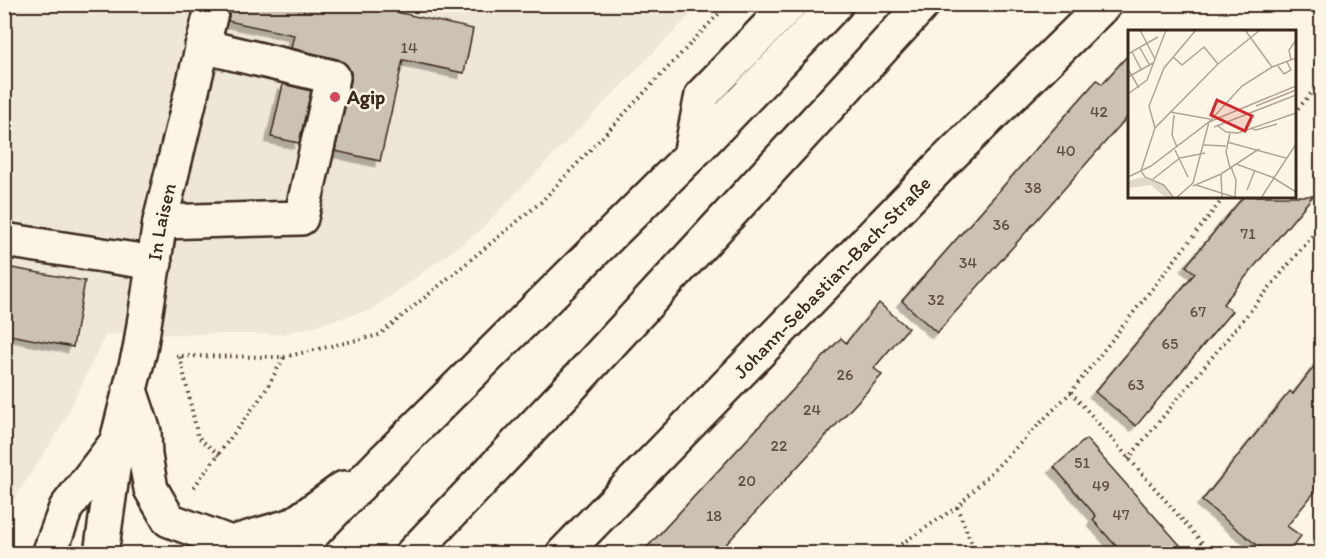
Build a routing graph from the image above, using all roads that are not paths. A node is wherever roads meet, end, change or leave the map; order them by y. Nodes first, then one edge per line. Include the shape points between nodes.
1 (213, 4) edge
2 (790, 4) edge
3 (836, 4) edge
4 (922, 4) edge
5 (1105, 4) edge
6 (202, 46) junction
7 (690, 156) junction
8 (160, 222) junction
9 (4, 240) edge
10 (154, 263) junction
11 (130, 390) junction
12 (117, 441) junction
13 (382, 462) junction
14 (49, 554) edge
15 (101, 554) edge
16 (293, 554) edge
17 (412, 554) edge
18 (563, 554) edge

1 - 6 street, In Laisen
2 - 7 street via 702,95
3 - 7 street
4 - 17 street
5 - 18 street, Johann-Sebastian-Bach-Straße via 945,161
6 - 8 street, In Laisen
6 - 8 street via 333,77 304,207 301,218
7 - 13 street
8 - 10 street, In Laisen
9 - 10 street
10 - 11 street, In Laisen
11 - 12 street, In Laisen
11 - 13 street via 144,432 151,489 169,520 231,543 293,525
12 - 14 street, In Laisen via 66,508
12 - 15 street, In Laisen
13 - 16 street

